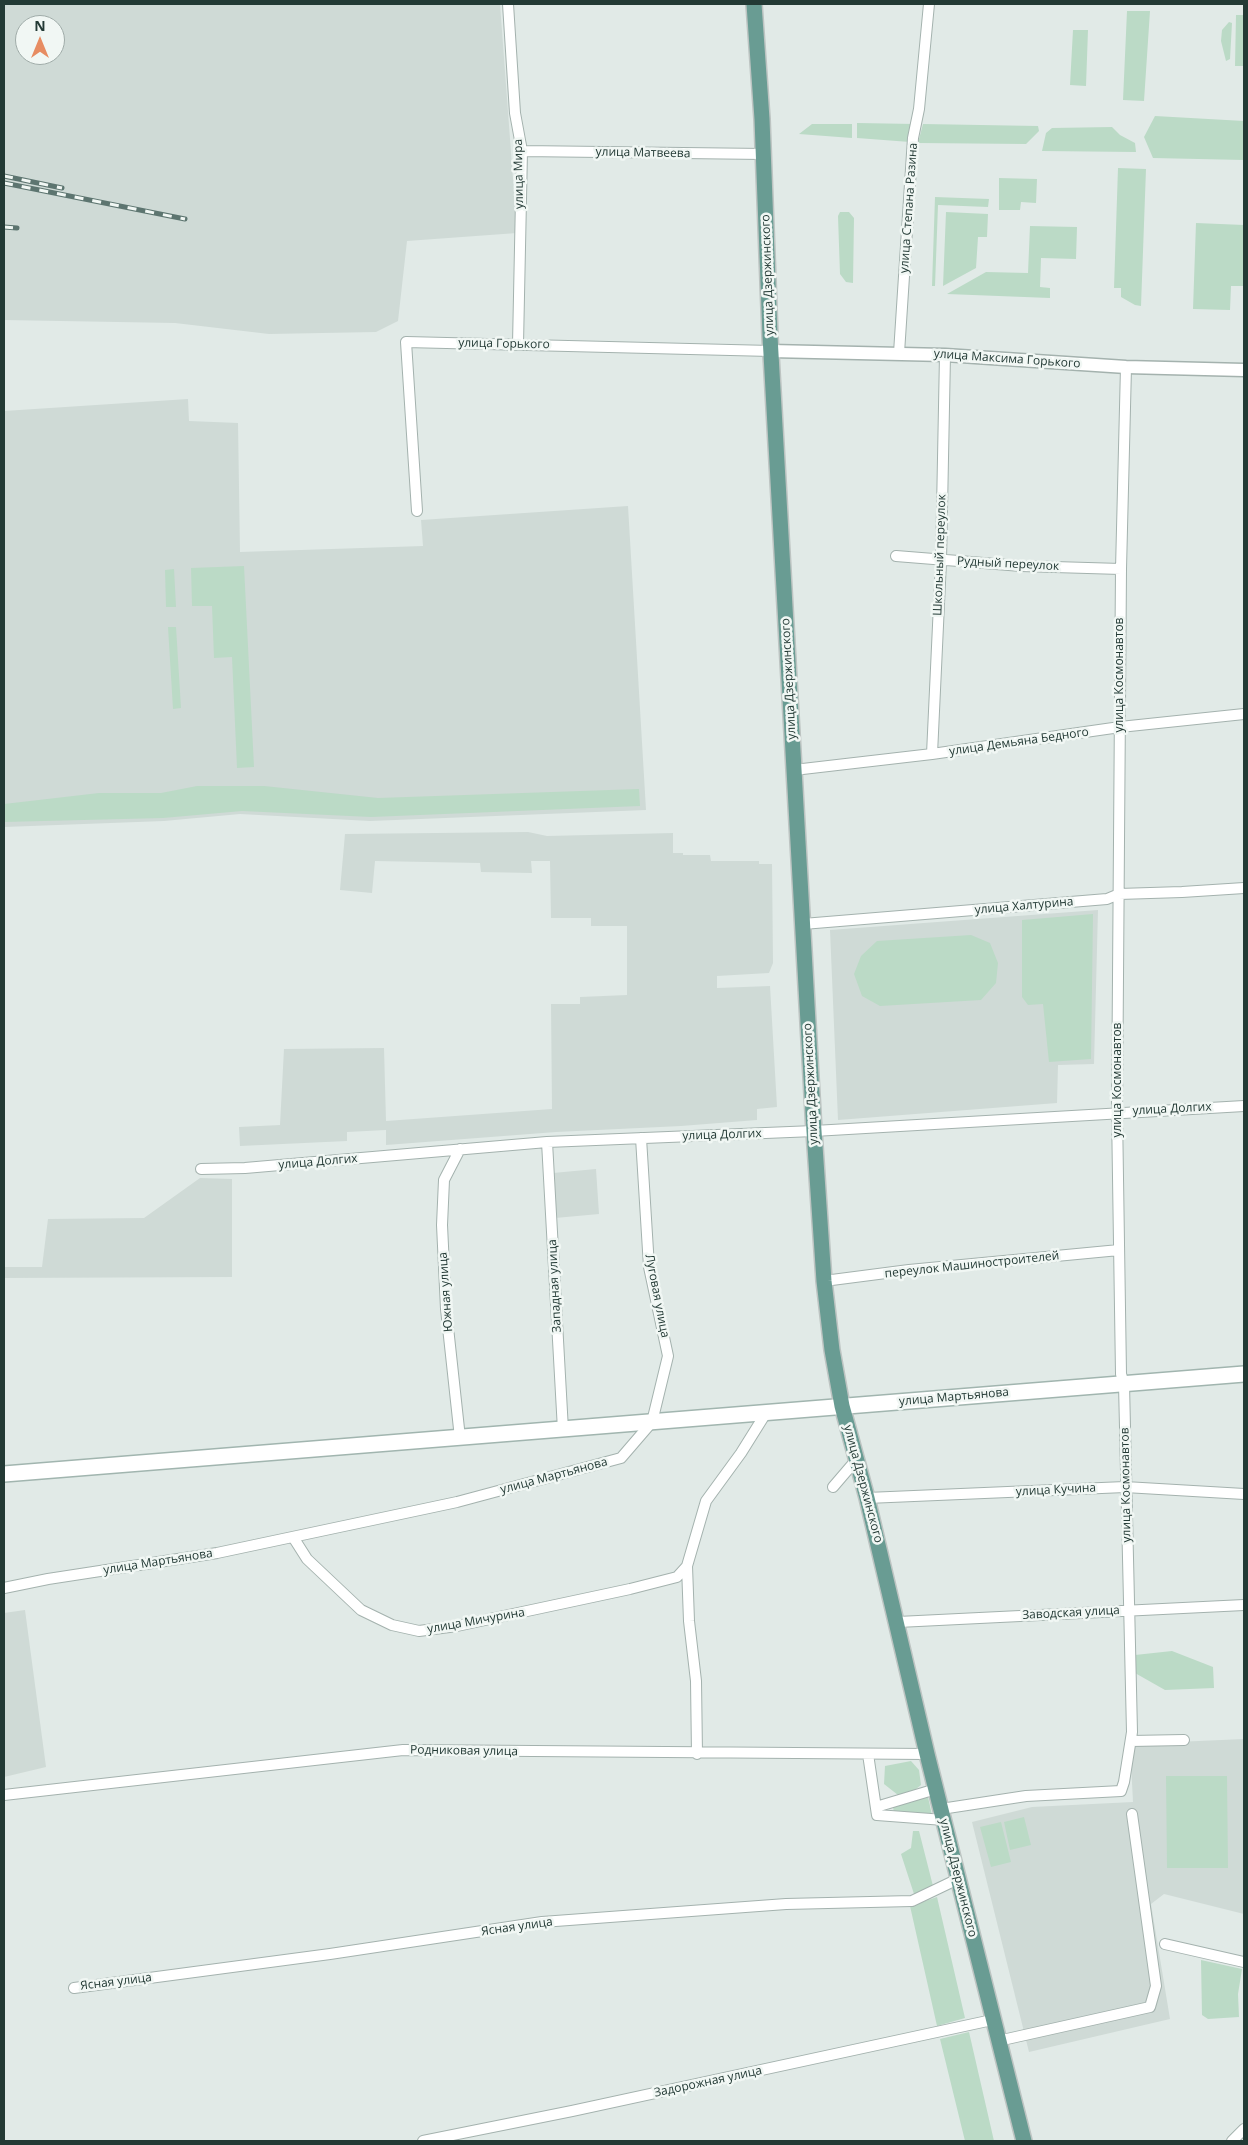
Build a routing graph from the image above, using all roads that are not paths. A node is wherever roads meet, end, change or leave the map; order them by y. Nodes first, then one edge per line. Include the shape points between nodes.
1 (508, 4) edge
2 (754, 4) edge
3 (929, 4) edge
4 (522, 151) junction
5 (764, 154) junction
6 (518, 344) junction
7 (771, 351) junction
8 (899, 354) junction
9 (945, 355) junction
10 (1126, 367) junction
11 (1244, 370) edge
12 (417, 511) dead end
13 (896, 556) dead end
14 (941, 561) junction
15 (1121, 569) junction
16 (1244, 714) edge
17 (1120, 727) junction
18 (932, 754) junction
19 (794, 770) junction
20 (1244, 888) edge
21 (1119, 894) junction
22 (803, 924) junction
23 (1244, 1106) edge
24 (1118, 1112) junction
25 (814, 1132) junction
26 (641, 1138) junction
27 (547, 1142) junction
28 (460, 1149) junction
29 (201, 1169) dead end
30 (1119, 1250) junction
31 (824, 1281) junction
32 (1244, 1374) edge
33 (1124, 1384) junction
34 (842, 1406) junction
35 (766, 1413) junction
36 (652, 1422) junction
37 (563, 1430) junction
38 (460, 1438) junction
39 (857, 1460) junction
40 (4, 1474) edge
41 (1125, 1487) junction
42 (833, 1488) dead end
43 (1244, 1494) edge
44 (867, 1498) junction
45 (293, 1537) junction
46 (687, 1566) junction
47 (4, 1588) edge
48 (1244, 1605) edge
49 (1129, 1610) junction
50 (898, 1622) junction
51 (1184, 1740) dead end
52 (1131, 1741) junction
53 (697, 1754) junction
54 (868, 1754) junction
55 (927, 1754) junction
56 (936, 1789) junction
57 (4, 1795) edge
58 (876, 1807) junction
59 (942, 1814) junction
60 (1132, 1814) dead end
61 (958, 1879) junction
62 (1165, 1944) dead end
63 (1244, 1962) edge
64 (74, 1988) dead end
65 (992, 2020) junction
66 (998, 2041) junction
67 (1244, 2129) edge
68 (423, 2141) edge
69 (1024, 2141) edge
70 (1232, 2141) edge

1 - 4 street, улица Мира via 515,113
2 - 5 main road, улица Дзержинского
3 - 8 street, улица Степана Разина via 919,109 913,138
4 - 5 street, улица Матвеева
4 - 6 street, улица Мира
5 - 7 main road, улица Дзержинского
6 - 7 street, улица Горького
6 - 12 street, улица Горького via 406,342
7 - 8 street, улица Максима Горького
7 - 19 main road, улица Дзержинского
8 - 9 street, улица Максима Горького
9 - 10 street, улица Максима Горького
9 - 14 street, Школьный переулок
10 - 11 street, улица Максима Горького
10 - 15 street, улица Космонавтов
13 - 14 street, Рудный переулок
14 - 15 street, Рудный переулок
14 - 18 street, Школьный переулок
15 - 17 street, улица Космонавтов
16 - 17 street, улица Демьяна Бедного
17 - 18 street, улица Демьяна Бедного
17 - 21 street, улица Космонавтов
18 - 19 street, улица Демьяна Бедного
19 - 22 main road, улица Дзержинского
20 - 21 street, улица Халтурина
21 - 22 street, улица Халтурина via 1107,899
21 - 24 street, улица Космонавтов
22 - 25 main road, улица Дзержинского
23 - 24 street, улица Долгих
24 - 25 street, улица Долгих
24 - 30 street, улица Космонавтов
25 - 26 street, улица Долгих
25 - 31 main road, улица Дзержинского
26 - 27 street, улица Долгих
26 - 36 street, Луговая улица via 649,1267 668,1356
27 - 28 street, улица Долгих
27 - 37 street, Западная улица
28 - 29 street, улица Долгих
28 - 38 street, Южная улица via 444,1180 442,1225 446,1309
30 - 31 street, переулок Машиностроителей
30 - 33 street, улица Космонавтов via 1121,1374
31 - 34 main road, улица Дзержинского
32 - 33 main road, улица Мартьянова
33 - 34 main road, улица Мартьянова
33 - 41 street, улица Космонавтов
34 - 35 main road, улица Мартьянова
34 - 39 main road, улица Дзержинского
35 - 36 main road, улица Мартьянова
35 - 46 street via 706,1500
36 - 37 main road
36 - 45 street, улица Мартьянова via 621,1458 457,1502
37 - 38 main road
38 - 40 main road
39 - 42 street
39 - 44 main road, улица Дзержинского
41 - 43 street, улица Кучина
41 - 44 street, улица Кучина
41 - 49 street, улица Космонавтов
44 - 50 main road, улица Дзержинского
45 - 46 street, улица Мичурина via 307,1559 361,1610 392,1625 419,1631 457,1626 630,1589 677,1577
45 - 47 street, улица Мартьянова via 217,1553
46 - 53 street via 696,1681
48 - 49 street, Заводская улица
49 - 50 street, Заводская улица
49 - 52 street, улица Космонавтов
50 - 55 main road, улица Дзержинского
51 - 52 street
52 - 59 street, улица Космонавтов via 1121,1791 1026,1796
53 - 54 street, Родниковая улица
53 - 57 street, Родниковая улица via 403,1750
54 - 55 street, Родниковая улица
54 - 58 street
55 - 56 main road, улица Дзержинского
56 - 58 street
56 - 59 main road, улица Дзержинского
58 - 59 street via 877,1815
59 - 61 main road, улица Дзержинского
60 - 66 street via 1156,1986 1150,2006
61 - 64 street, Ясная улица via 912,1901 786,1904 542,1922
61 - 65 main road, улица Дзержинского
62 - 63 street
65 - 66 main road, улица Дзержинского
65 - 68 street, Задорожная улица
66 - 69 main road, улица Дзержинского
67 - 70 street

